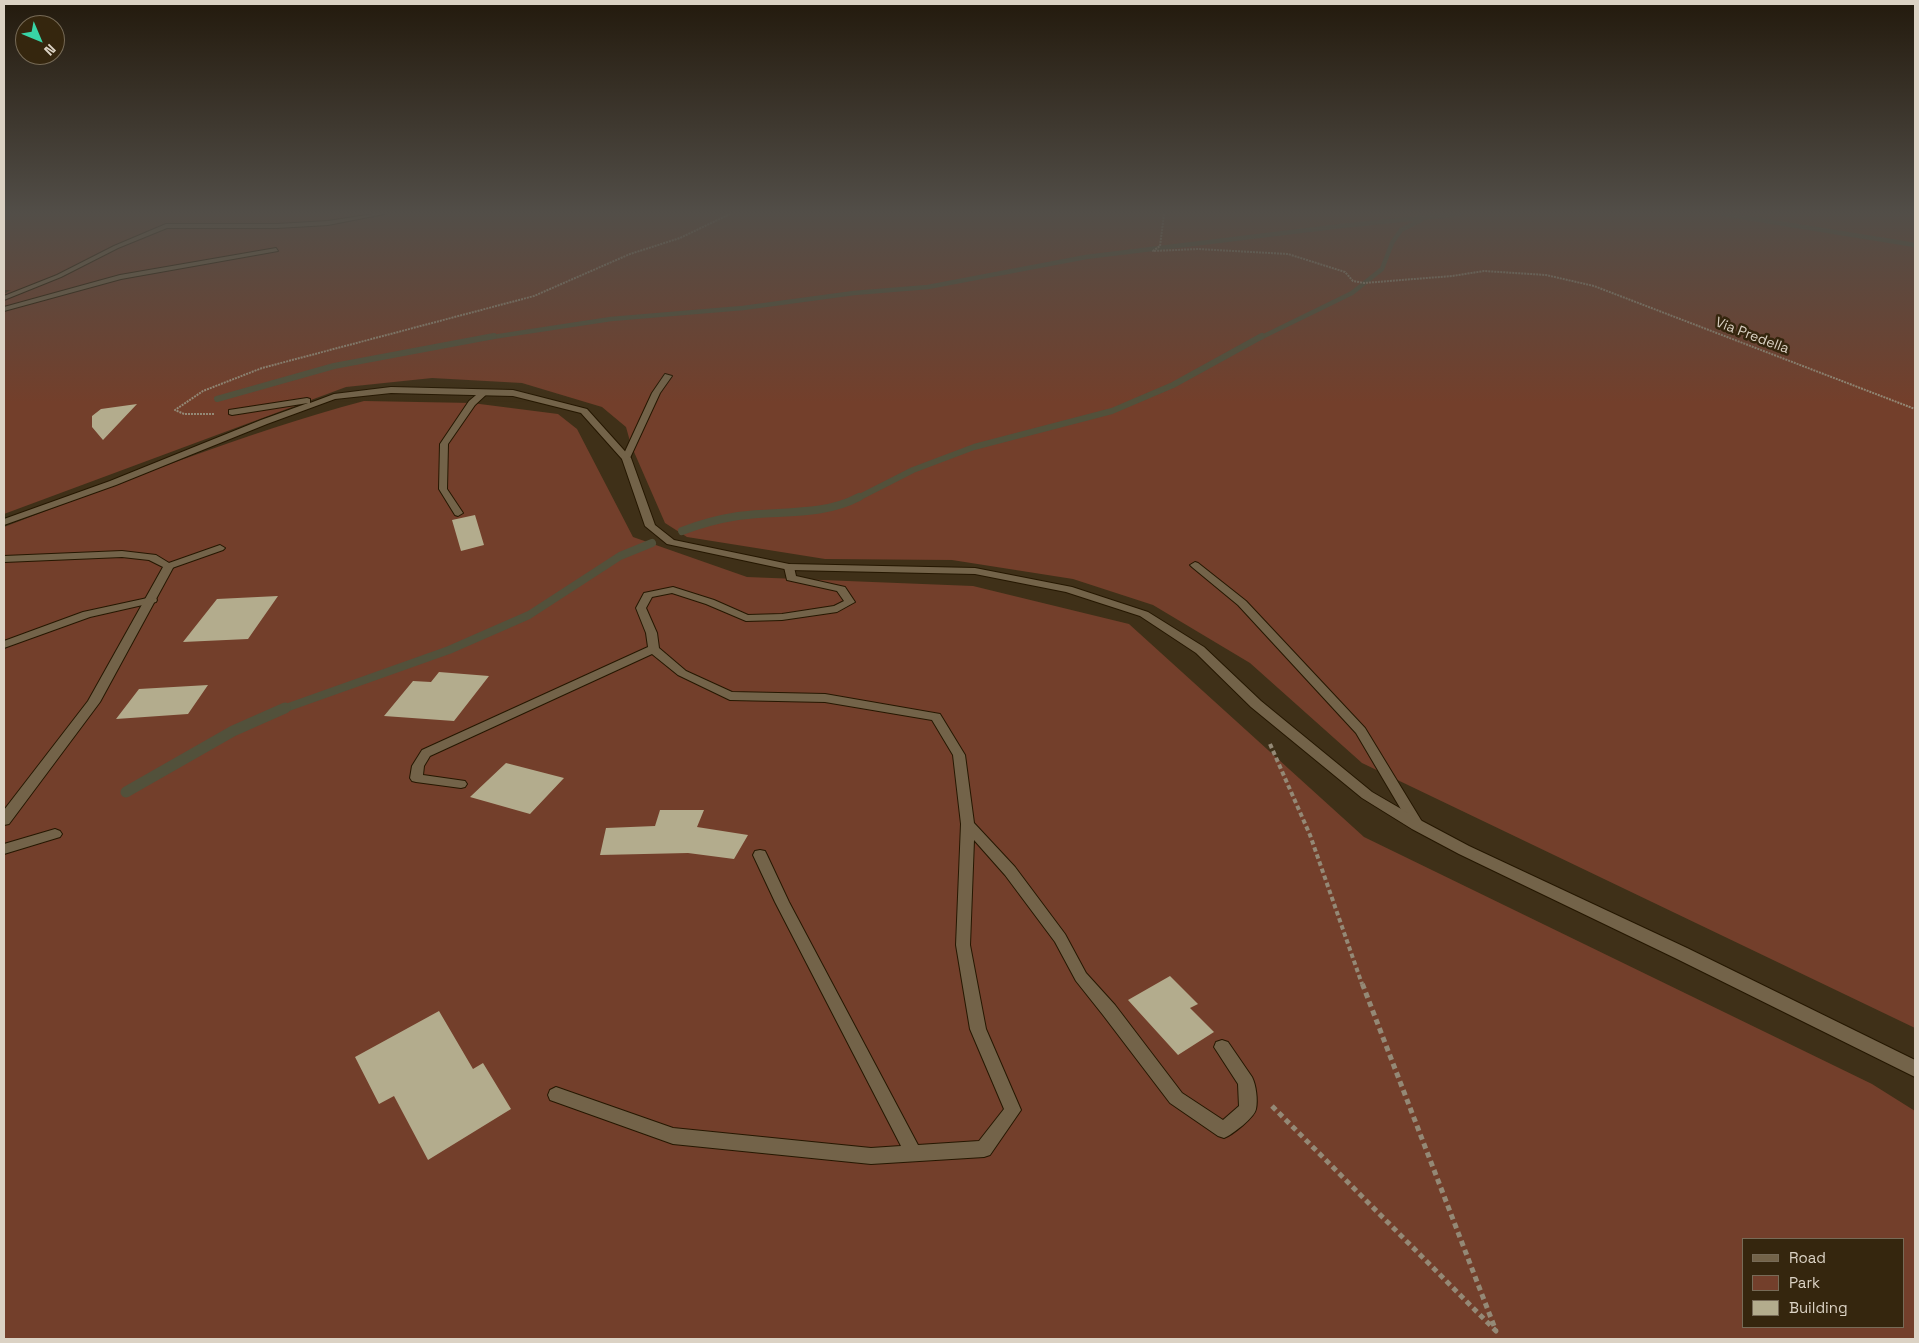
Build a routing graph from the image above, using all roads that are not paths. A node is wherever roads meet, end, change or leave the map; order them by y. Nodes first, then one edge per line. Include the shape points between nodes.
1 (57, 277) edge
2 (122, 277) edge
3 (4, 298) edge
4 (4, 310) edge
5 (668, 376) dead end
6 (485, 392) junction
7 (334, 397) junction
8 (232, 412) road end
9 (626, 458) junction
10 (458, 513) dead end
11 (4, 522) edge
12 (220, 548) dead end
13 (4, 559) edge
14 (1195, 565) dead end
15 (169, 566) junction
16 (789, 567) junction
17 (152, 600) junction
18 (4, 644) edge
19 (653, 649) junction
20 (461, 784) dead end
21 (4, 820) edge
22 (968, 824) junction
23 (1417, 825) junction
24 (55, 834) dead end
25 (4, 849) edge
26 (760, 856) dead end
27 (1222, 1047) dead end
28 (1915, 1068) edge
29 (556, 1095) dead end
30 (914, 1154) junction

1 - 3 lane
2 - 4 lane
5 - 9 lane via 656,393
6 - 7 street via 391,390
6 - 9 street via 513,393 584,411
6 - 10 lane via 472,403 444,444 443,489
7 - 8 street
7 - 11 street
9 - 16 street via 650,526 672,542
12 - 15 lane
13 - 15 street via 122,554 152,557
14 - 23 lane via 1242,603 1361,731
15 - 17 street
16 - 19 lane via 791,578 841,590 850,602 836,609 782,617 746,618 673,590 648,595 641,608 655,639
16 - 23 street via 975,571 1068,589 1144,614 1200,650 1256,704 1367,795
17 - 18 lane via 87,614
17 - 21 street via 94,702
19 - 20 lane via 426,753 418,766 416,778
19 - 22 lane via 682,673 730,696 824,698 936,717 959,755
22 - 27 lane via 1010,870 1060,938 1080,977 1176,1098 1224,1130 1248,1109 1246,1082
22 - 30 lane via 963,945 978,1029 1013,1110 984,1149
23 - 28 street
24 - 25 lane
26 - 30 lane
29 - 30 lane via 673,1136 871,1156

